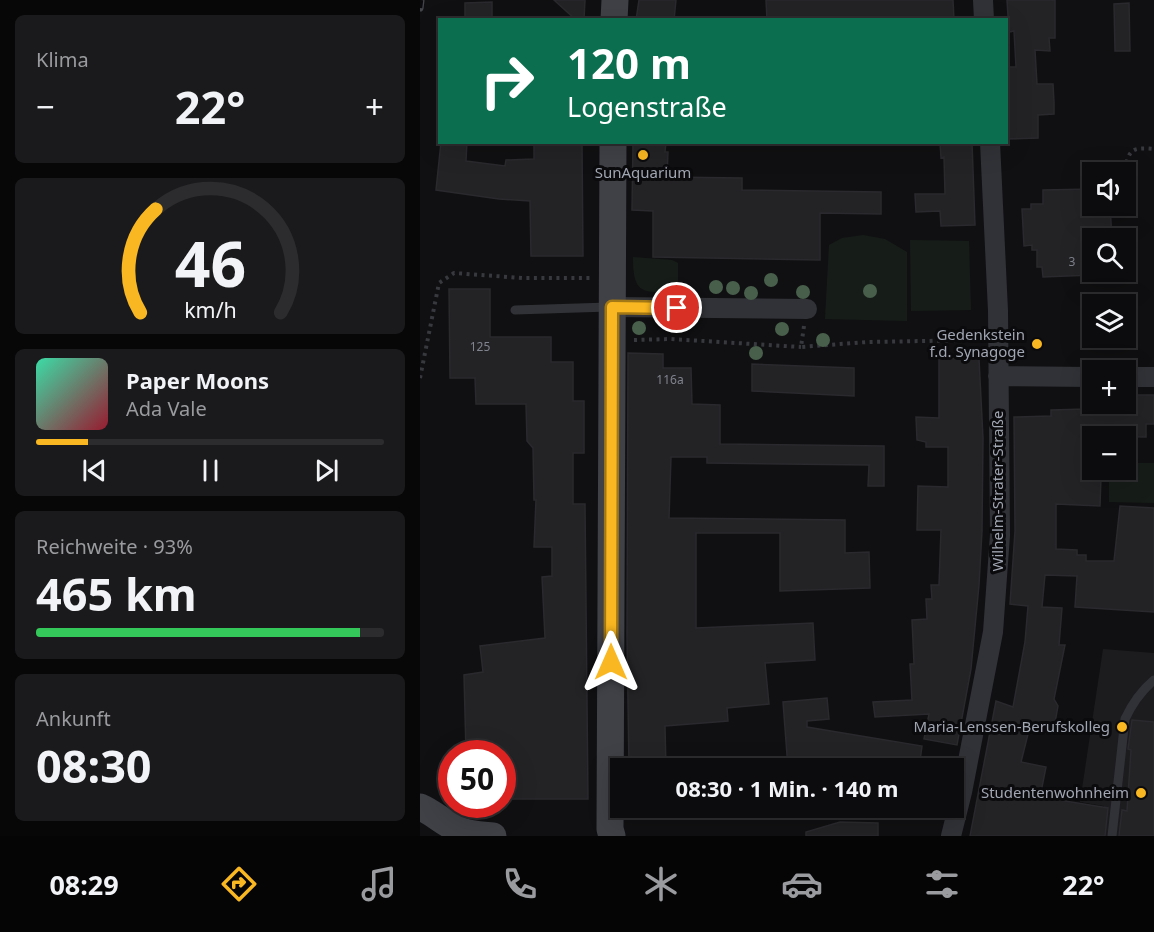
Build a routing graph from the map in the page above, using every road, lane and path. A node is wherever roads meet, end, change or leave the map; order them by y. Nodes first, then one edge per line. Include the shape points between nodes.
1 (615, 0) edge
2 (983, 0) edge
3 (614, 18) edge
4 (984, 18) edge
5 (613, 144) edge
6 (990, 144) edge
7 (1154, 149) edge
8 (1127, 162) edge
9 (580, 278) dead end
10 (612, 307) junction
11 (807, 309) joint
12 (515, 310) dead end
13 (998, 339) junction
14 (612, 340) junction
15 (801, 347) junction
16 (998, 376) junction
17 (1082, 377) edge
18 (1136, 377) edge
19 (1154, 377) edge
20 (420, 378) edge
21 (1154, 680) edge
22 (425, 806) edge
23 (607, 834) edge
24 (493, 836) edge
25 (951, 836) edge
26 (1112, 836) edge

1 - 3 main road
2 - 4 street
5 - 10 main road
6 - 13 street, Wilhelm-Strater-Straße
7 - 8 path via 1132,150
9 - 20 path via 454,273 439,283
10 - 11 street
10 - 12 lane
10 - 14 main road
11 - 15 path
13 - 15 path
13 - 16 street, Wilhelm-Strater-Straße
14 - 15 path via 670,339
14 - 23 main road
16 - 17 street
16 - 25 street, Wilhelm-Strater-Straße via 1000,535 993,632
18 - 19 street
21 - 26 lane via 1144,688 1125,719
22 - 24 main road via 458,830

